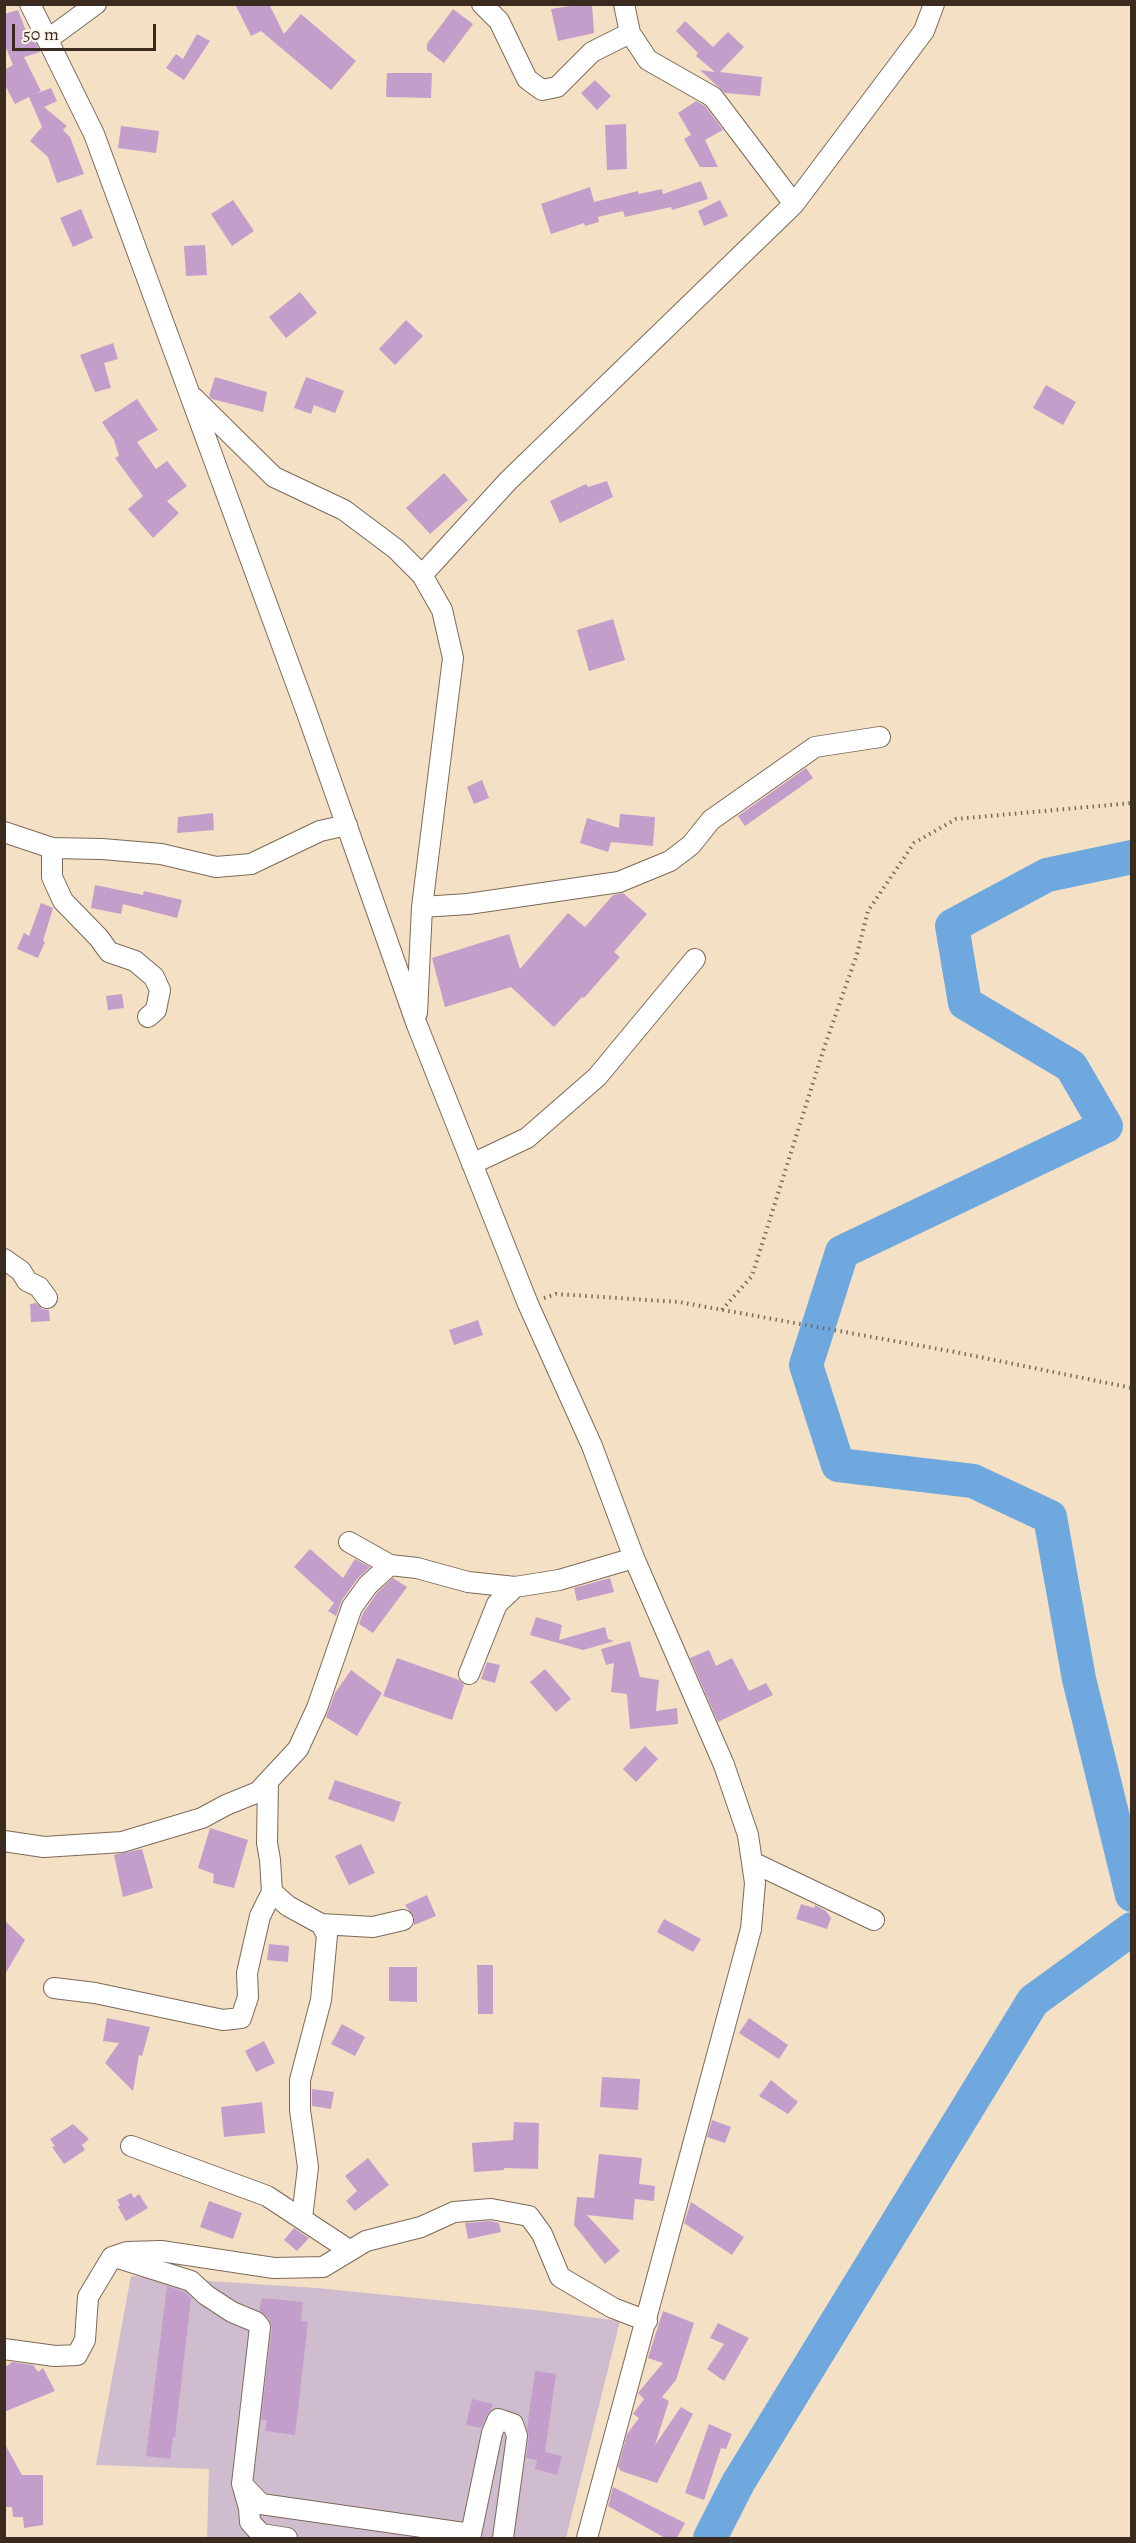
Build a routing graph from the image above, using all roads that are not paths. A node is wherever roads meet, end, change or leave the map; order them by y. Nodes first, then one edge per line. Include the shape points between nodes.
1 (30, 4) edge
2 (96, 4) edge
3 (482, 4) edge
4 (624, 4) edge
5 (934, 4) edge
6 (630, 33) junction
7 (47, 40) junction
8 (794, 204) junction
9 (189, 393) junction
10 (422, 575) junction
11 (880, 737) dead end
12 (347, 825) junction
13 (6, 832) edge
14 (52, 848) junction
15 (422, 907) junction
16 (696, 959) dead end
17 (148, 1017) dead end
18 (417, 1025) junction
19 (472, 1164) junction
20 (4, 1258) edge
21 (46, 1298) dead end
22 (348, 1542) dead end
23 (634, 1558) junction
24 (390, 1565) junction
25 (515, 1587) junction
26 (469, 1674) dead end
27 (268, 1782) junction
28 (4, 1841) edge
29 (752, 1862) junction
30 (272, 1892) junction
31 (403, 1920) dead end
32 (874, 1920) dead end
33 (321, 1924) junction
34 (54, 1988) dead end
35 (131, 2146) dead end
36 (302, 2218) junction
37 (349, 2250) junction
38 (112, 2257) junction
39 (647, 2321) junction
40 (4, 2349) edge
41 (242, 2484) junction
42 (471, 2536) edge
43 (287, 2538) edge
44 (502, 2538) edge
45 (587, 2538) edge

1 - 7 street
2 - 7 street
3 - 6 street via 499,21 527,79 542,90 557,87 592,52
4 - 6 street
5 - 8 street via 924,31
6 - 8 street via 648,60 713,97
7 - 9 street via 94,134
8 - 10 street via 508,482
9 - 10 street via 274,477 344,510 396,549
9 - 12 street
10 - 15 street via 442,610 453,658
11 - 15 street via 815,747 711,820 670,861 619,882
12 - 14 street via 320,831 251,864 216,867 161,854
12 - 18 street
13 - 14 street
14 - 17 street via 52,877 63,901 109,952 135,961 154,976 160,990 156,1010
15 - 18 street
16 - 19 street via 597,1077 527,1138
18 - 19 street
19 - 23 street via 528,1304 592,1446
20 - 21 street via 27,1281 39,1287
22 - 24 street
23 - 25 street via 559,1580
23 - 29 street via 724,1765 748,1835
24 - 25 street via 468,1582
24 - 27 street via 352,1607 317,1708 298,1749
25 - 26 street via 497,1604
27 - 28 street via 258,1792 202,1818 122,1842 44,1846
27 - 30 street via 267,1843
29 - 32 street
29 - 39 street via 755,1883 751,1929
30 - 33 street
30 - 34 street via 260,1916 247,1973 248,1997 241,2018 223,2020
31 - 33 street via 365,1927
33 - 36 street via 327,1935 321,2000 300,2080 308,2167
35 - 36 street via 267,2196
36 - 37 street
37 - 38 street via 323,2267 313,2268 274,2268 161,2251 127,2252
37 - 39 street via 454,2212 491,2209 529,2216 542,2234 560,2277 613,2308
38 - 40 street via 88,2297 85,2340 77,2355
38 - 41 street via 191,2281 223,2307 260,2327
39 - 45 street
41 - 42 street via 261,2504
41 - 43 street via 250,2522 261,2534
42 - 44 street via 498,2419 513,2424 517,2436

